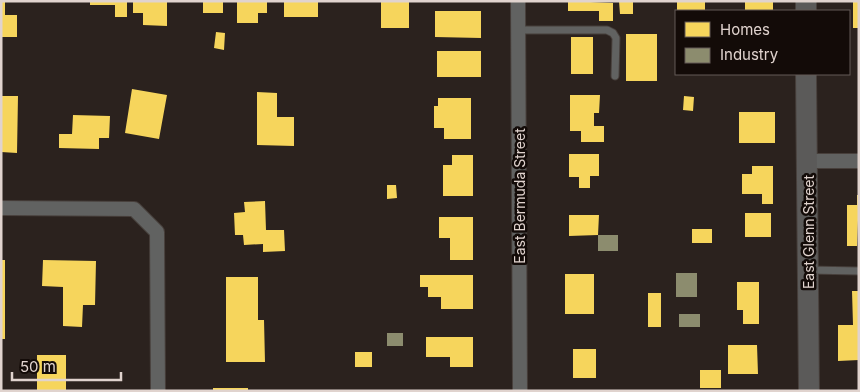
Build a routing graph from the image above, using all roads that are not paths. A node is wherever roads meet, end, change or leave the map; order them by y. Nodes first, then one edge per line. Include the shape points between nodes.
1 (518, 1) edge
2 (518, 30) junction
3 (806, 75) edge
4 (615, 76) dead end
5 (807, 161) junction
6 (859, 161) edge
7 (1, 208) edge
8 (808, 270) junction
9 (859, 271) edge
10 (158, 391) edge
11 (520, 391) edge
12 (809, 391) edge

1 - 2 street, East Bermuda Street
2 - 4 lane via 607,30 616,38
2 - 11 street, East Bermuda Street
3 - 5 street, East Glenn Street
5 - 6 street
5 - 8 street, East Glenn Street
7 - 10 street via 134,208 157,232
8 - 9 lane
8 - 12 street, East Glenn Street

